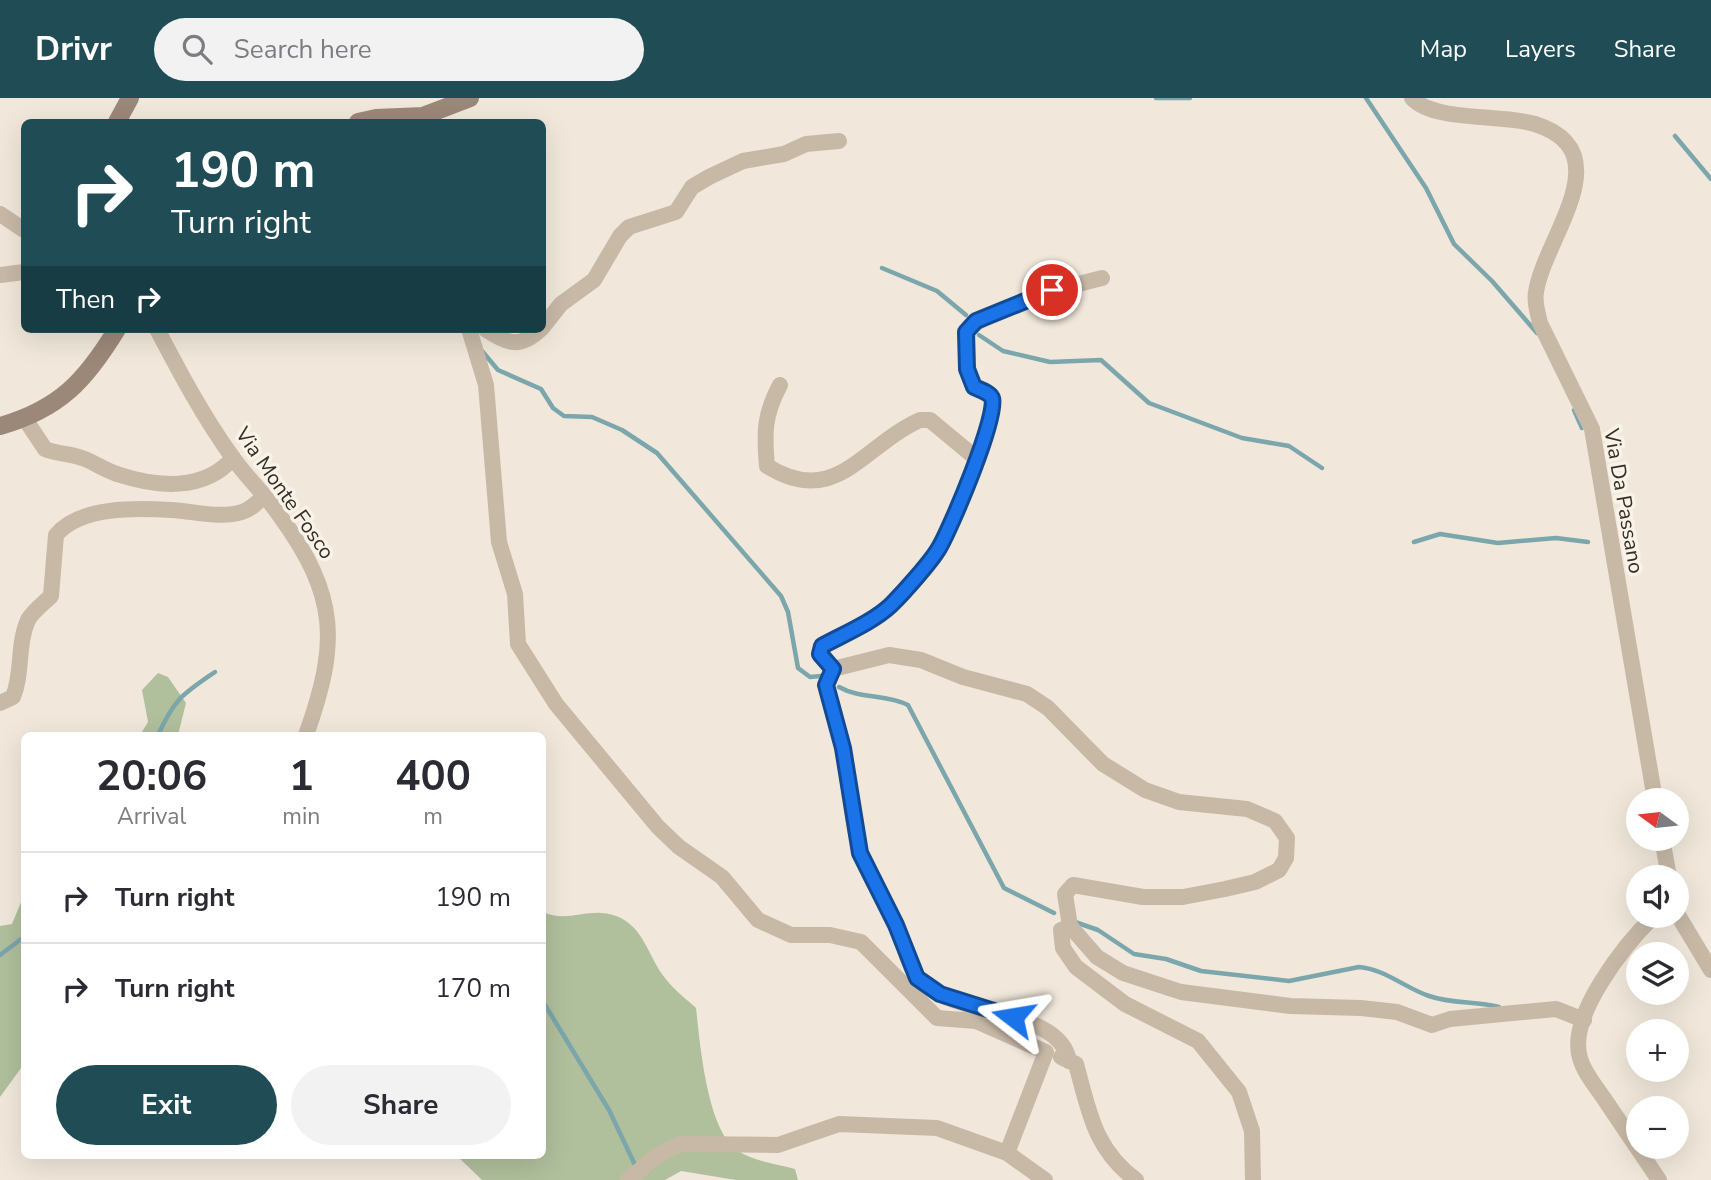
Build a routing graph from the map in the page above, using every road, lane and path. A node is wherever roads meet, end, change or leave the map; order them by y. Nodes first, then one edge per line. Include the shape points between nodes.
1 (130, 98) edge
2 (470, 98) edge
3 (1412, 98) edge
4 (119, 119) edge
5 (372, 119) edge
6 (839, 141) dead end
7 (0, 214) edge
8 (21, 228) edge
9 (21, 272) edge
10 (0, 275) edge
11 (1102, 278) dead end
12 (546, 323) edge
13 (114, 333) edge
14 (160, 333) edge
15 (469, 333) edge
16 (491, 333) edge
17 (537, 333) edge
18 (780, 385) dead end
19 (25, 419) junction
20 (0, 426) edge
21 (233, 458) junction
22 (977, 459) junction
23 (264, 496) junction
24 (833, 669) junction
25 (0, 703) edge
26 (307, 732) edge
27 (1654, 788) edge
28 (1070, 926) junction
29 (1644, 928) edge
30 (1686, 928) edge
31 (1711, 970) edge
32 (1584, 1020) junction
33 (1046, 1052) junction
34 (1069, 1061) junction
35 (1007, 1153) junction
36 (628, 1180) edge
37 (1045, 1180) edge
38 (1136, 1180) edge
39 (1254, 1180) edge
40 (1659, 1180) edge

1 - 4 street
2 - 5 street via 423,116
3 - 27 street, Via Da Passano via 1430,109 1531,123 1554,131 1563,137 1575,161 1577,186 1539,278 1536,308 1592,429
6 - 12 street via 806,144 784,154 743,161 692,187 676,212 629,227 594,280 561,304
7 - 8 street
9 - 10 street
11 - 22 street via 1052,290 976,321 966,332 967,369 974,387 986,392 993,407
13 - 19 street via 77,385
14 - 21 street, Via Monte Fosco
15 - 33 street via 486,385 499,542 516,594 518,644 556,704 658,827 722,877 758,920 791,935 830,935 861,942 937,1018 976,1021
16 - 17 street via 517,343
18 - 22 street via 765,421 765,448 767,466 785,477 810,483 828,479 920,420 930,420
19 - 20 street
19 - 21 street via 45,449 136,478 183,484 206,480
21 - 23 street, Via Monte Fosco
22 - 24 street via 937,551 890,606 822,646 820,654
23 - 25 street via 241,513 101,513 61,529 51,596 29,619 19,683 13,697
23 - 26 street, Via Monte Fosco via 309,562 326,607 328,657
24 - 28 street via 889,655 921,660 1027,694 1048,708 1102,764 1145,790 1179,802 1247,809 1275,821 1287,838 1286,858 1279,870 1225,889 1183,897 1143,897 1073,885 1065,894
24 - 34 street via 826,685 843,748 860,853 917,978 940,994 1045,1031
28 - 32 street via 1097,957 1123,973 1181,992 1290,1006 1362,1007 1397,1012 1432,1025 1450,1019 1556,1009
28 - 39 street via 1061,930 1063,948 1076,967 1125,1003 1198,1041 1239,1092 1252,1131
29 - 32 street via 1606,973
30 - 31 street
32 - 40 street via 1578,1040 1580,1059
33 - 34 street
33 - 35 street
34 - 38 street via 1076,1064 1100,1143
35 - 36 street via 937,1128 839,1124 778,1145 680,1144
35 - 37 street

